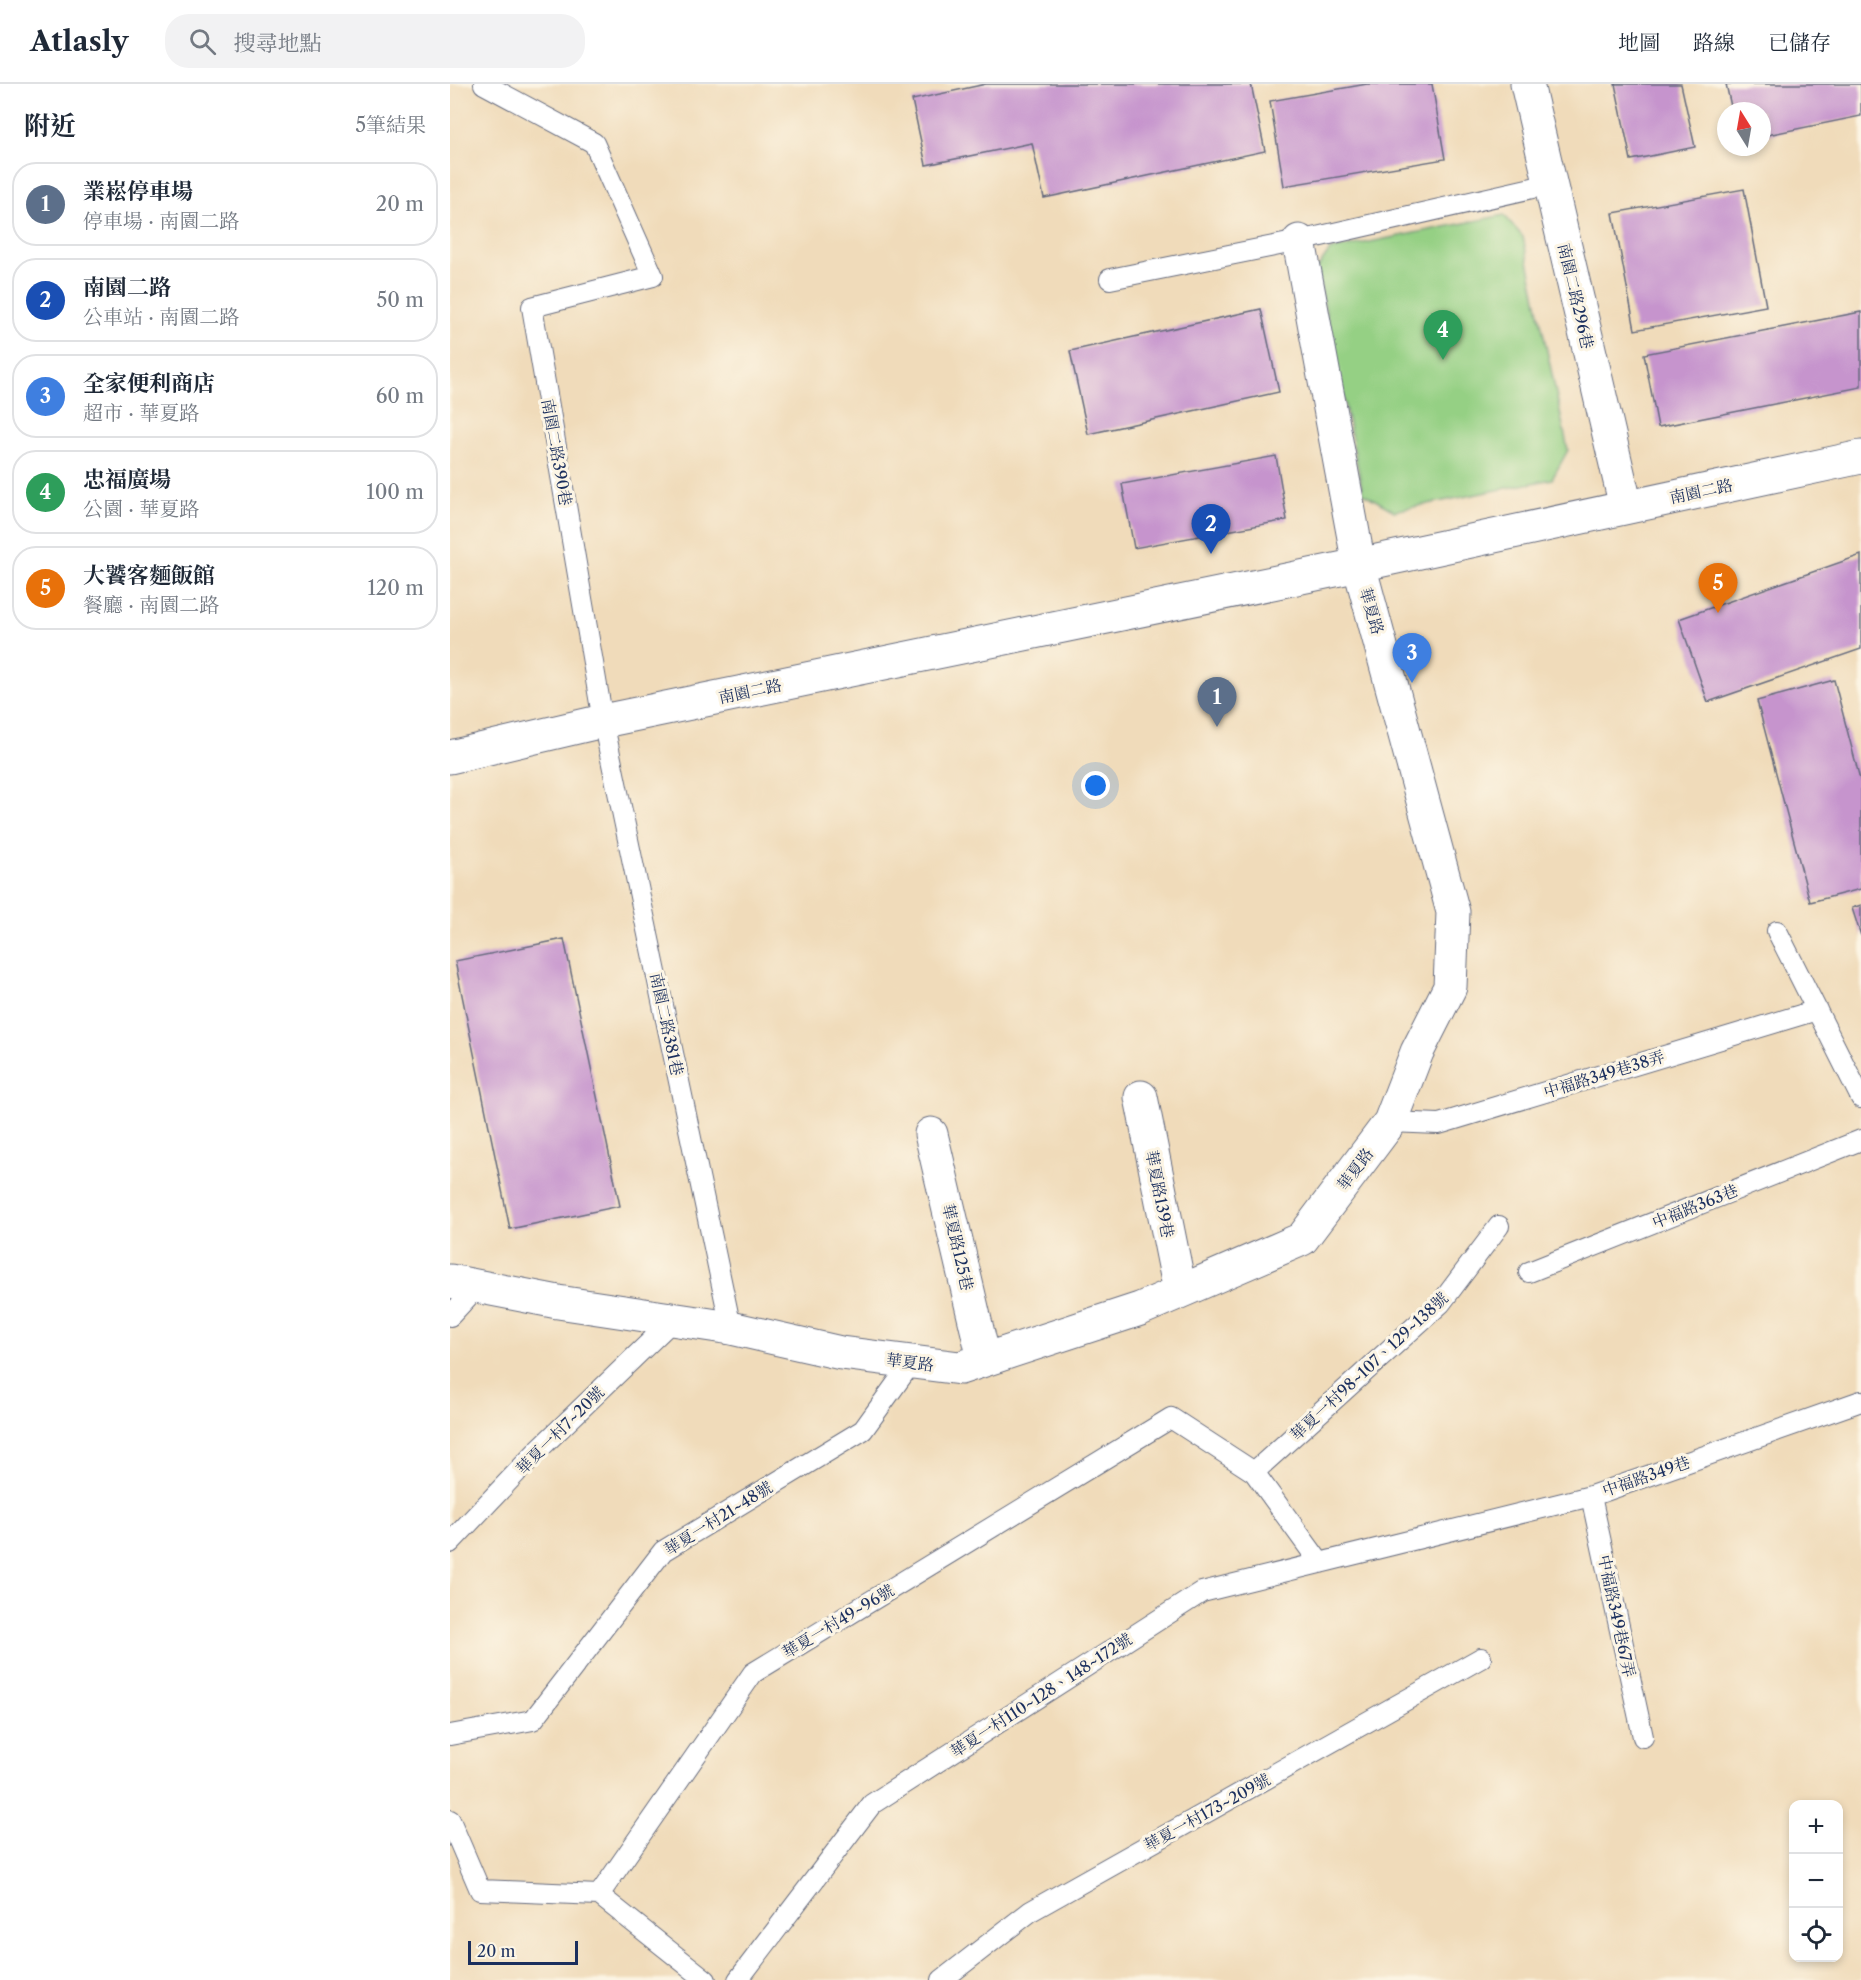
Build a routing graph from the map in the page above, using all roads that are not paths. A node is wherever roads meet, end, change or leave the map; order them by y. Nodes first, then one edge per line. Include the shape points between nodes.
1 (484, 84) edge
2 (1527, 84) edge
3 (1550, 184) junction
4 (1299, 241) junction
5 (1110, 279) dead end
6 (1861, 457) edge
7 (1626, 507) junction
8 (1359, 565) junction
9 (603, 721) junction
10 (450, 757) edge
11 (1777, 931) dead end
12 (1817, 1010) junction
13 (1141, 1097) dead end
14 (1861, 1098) edge
15 (1390, 1122) junction
16 (931, 1134) dead end
17 (1861, 1140) edge
18 (1499, 1226) dead end
19 (1529, 1272) dead end
20 (464, 1284) edge
21 (1180, 1291) junction
22 (450, 1316) edge
23 (674, 1320) junction
24 (731, 1328) junction
25 (984, 1359) junction
26 (912, 1362) junction
27 (1861, 1401) edge
28 (1254, 1472) junction
29 (1591, 1496) junction
30 (1427, 1536) joint
31 (450, 1543) edge
32 (1320, 1563) junction
33 (1480, 1658) dead end
34 (450, 1735) edge
35 (1643, 1737) dead end
36 (452, 1829) edge
37 (599, 1895) junction
38 (706, 1980) edge
39 (738, 1980) edge
40 (942, 1980) edge

1 - 9 lane, 南園二路390巷 via 594,143 653,276 532,307
2 - 3 street, 南園二路296巷
3 - 4 lane
3 - 7 street, 南園二路296巷
4 - 5 lane
4 - 8 street, 華夏路
6 - 7 street, 南園二路
7 - 8 street, 南園二路
8 - 9 street, 南園二路
8 - 15 street, 華夏路 via 1453,912 1450,987 1417,1052
9 - 10 street, 南園二路
9 - 24 lane, 南園二路381巷
11 - 12 lane
12 - 14 lane
12 - 15 lane, 中福路349巷38弄 via 1439,1124
13 - 21 street, 華夏路139巷
15 - 21 street, 華夏路 via 1302,1239
16 - 25 street, 華夏路125巷
17 - 19 lane, 中福路363巷
18 - 28 lane, 華夏一村98~107、129~138號 via 1441,1303
20 - 22 lane
20 - 23 street, 華夏路
21 - 25 street, 華夏路 via 1140,1309
23 - 24 street, 華夏路
23 - 31 lane, 華夏一村7~20號 via 538,1450
24 - 26 street, 華夏路 via 841,1353
25 - 26 street, 華夏路 via 960,1368
26 - 34 lane, 華夏一村21~48號 via 863,1430 663,1551 533,1720
27 - 29 lane, 中福路349巷
28 - 32 lane
28 - 37 lane, 華夏一村49~96號 via 1171,1418 753,1674
29 - 30 lane, 中福路349巷
29 - 35 lane, 中福路349巷67弄
30 - 32 lane, 華夏一村110~128、148~172號
32 - 39 lane, 華夏一村110~128、148~172號 via 1202,1592 872,1804
33 - 40 lane, 華夏一村173~209號 via 1031,1911
36 - 37 lane via 480,1890
37 - 38 lane

